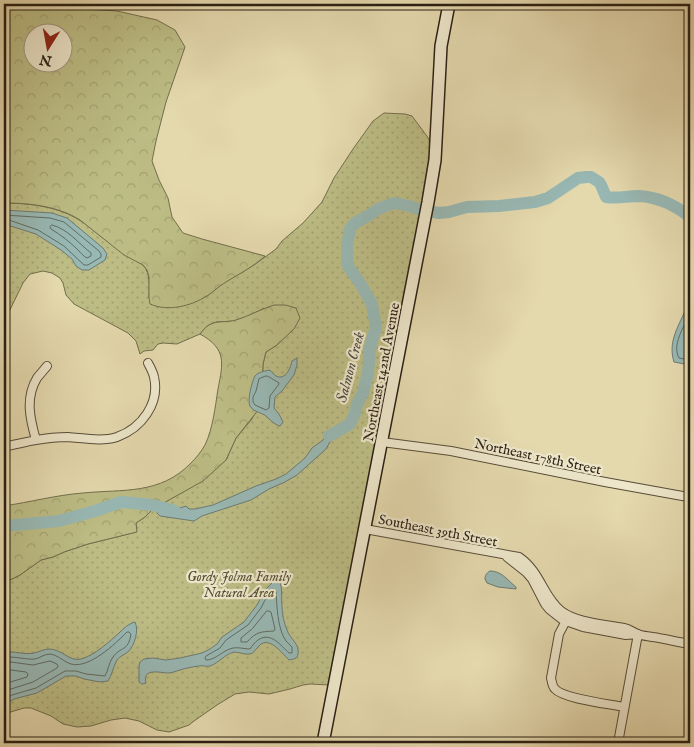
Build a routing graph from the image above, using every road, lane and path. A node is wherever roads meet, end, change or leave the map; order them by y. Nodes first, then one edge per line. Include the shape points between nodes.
1 (449, 4) edge
2 (148, 363) dead end
3 (47, 366) dead end
4 (36, 440) junction
5 (382, 442) junction
6 (4, 447) edge
7 (688, 497) dead end
8 (365, 529) junction
9 (567, 618) junction
10 (638, 634) junction
11 (690, 644) edge
12 (624, 707) junction
13 (323, 743) edge
14 (618, 743) edge

1 - 5 street, Northeast 142nd Avenue via 440,46 434,160 428,202
2 - 4 street via 155,390 151,407 130,431 101,439 66,437
3 - 4 street via 36,379 30,397 30,416
4 - 6 street
5 - 7 street, Northeast 178th Street via 451,451
5 - 8 street, Northeast 142nd Avenue
8 - 9 street, Southeast 39th Street via 505,555 526,572 549,610
8 - 13 street, Northeast 142nd Avenue
9 - 10 street, Southeast 39th Street via 582,627 626,636
9 - 12 street via 559,634 552,685 565,696
10 - 11 street, Southeast 39th Street
10 - 12 street
12 - 14 street

